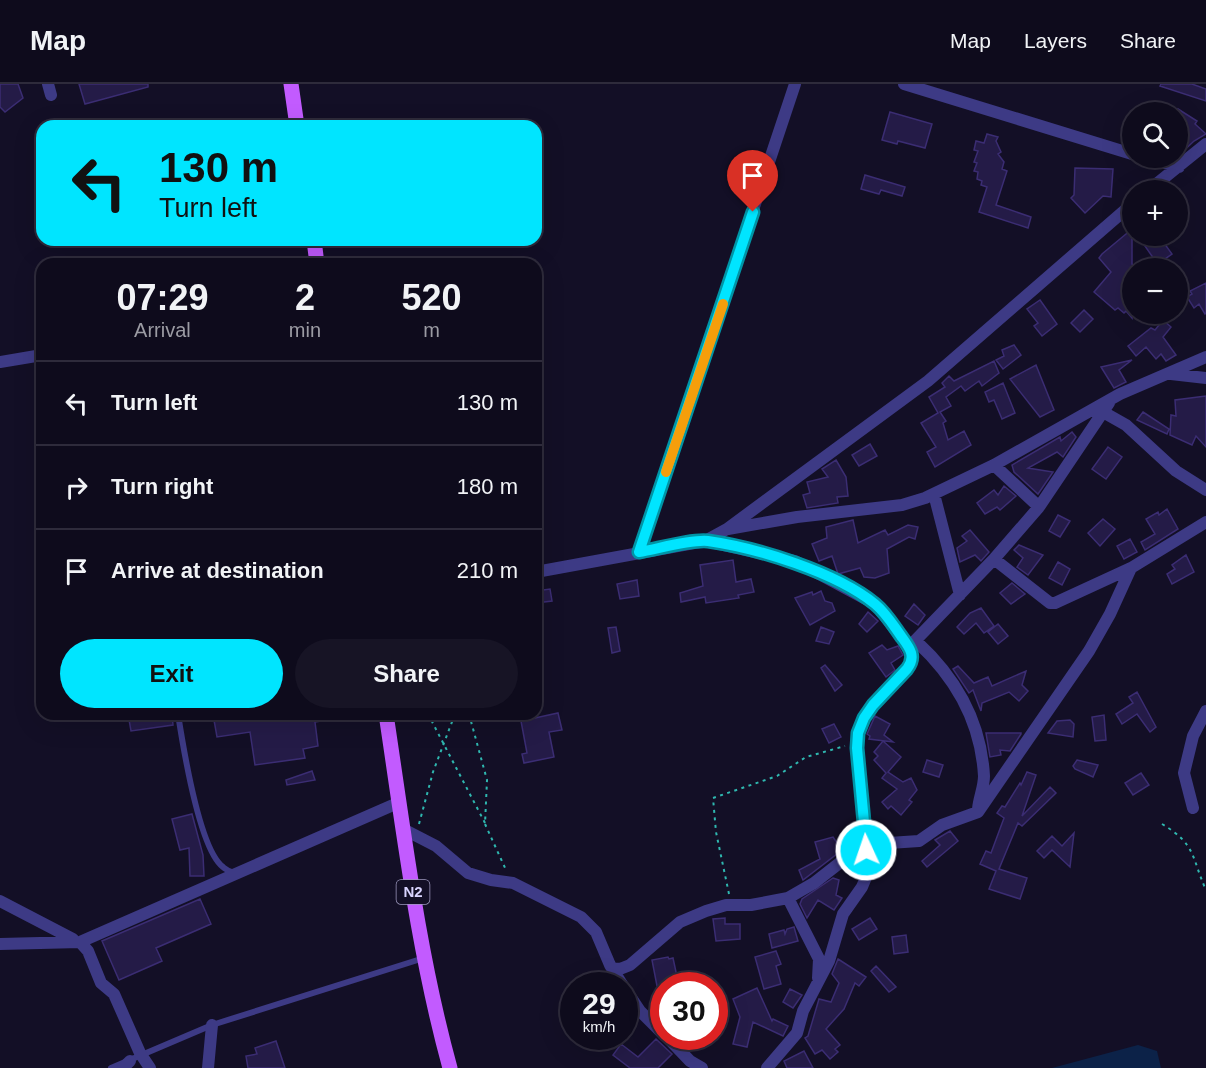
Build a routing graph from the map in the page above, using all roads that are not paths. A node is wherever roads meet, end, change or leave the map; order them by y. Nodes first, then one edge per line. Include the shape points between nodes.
1 (291, 84) edge
2 (795, 84) edge
3 (904, 84) edge
4 (296, 120) edge
5 (1204, 149) edge
6 (1122, 151) edge
7 (1188, 161) edge
8 (1178, 168) edge
9 (1162, 180) edge
10 (1122, 213) edge
11 (36, 356) edge
12 (1206, 357) edge
13 (0, 362) edge
14 (1171, 374) junction
15 (1206, 378) edge
16 (1111, 400) junction
17 (1103, 412) junction
18 (994, 465) junction
19 (1206, 490) edge
20 (934, 494) junction
21 (1040, 507) junction
22 (1206, 522) edge
23 (727, 529) junction
24 (705, 541) junction
25 (639, 552) junction
26 (994, 559) junction
27 (1131, 567) junction
28 (542, 571) edge
29 (960, 595) junction
30 (913, 645) junction
31 (1206, 711) edge
32 (179, 720) edge
33 (387, 720) edge
34 (400, 802) junction
35 (1193, 808) dead end
36 (978, 812) junction
37 (410, 832) junction
38 (863, 837) junction
39 (866, 850) junction
40 (236, 874) junction
41 (788, 898) junction
42 (0, 901) edge
43 (77, 941) junction
44 (0, 944) edge
45 (424, 958) junction
46 (612, 968) junction
47 (614, 972) edge
48 (816, 988) junction
49 (638, 1008) edge
50 (650, 1021) edge
51 (212, 1025) junction
52 (679, 1050) edge
53 (142, 1056) junction
54 (127, 1064) edge
55 (111, 1068) edge
56 (150, 1068) edge
57 (208, 1068) edge
58 (450, 1068) edge
59 (702, 1068) edge
60 (767, 1068) edge

1 - 4 main road
2 - 25 street
3 - 6 street
5 - 7 street
8 - 9 street
10 - 23 street via 928,381
11 - 13 street
12 - 14 street
14 - 15 street
14 - 16 street
16 - 17 street
16 - 18 street
17 - 19 street via 1126,425 1176,471
17 - 21 street
18 - 20 street
18 - 21 street
20 - 23 street via 902,504
20 - 29 street
21 - 26 street
22 - 27 street
23 - 24 street
24 - 25 street
24 - 30 street via 795,561 875,604
25 - 28 street
26 - 27 street via 1052,603
26 - 29 street
27 - 36 street via 1089,651
29 - 30 street
30 - 36 street via 946,670 968,709 984,779
30 - 38 street via 911,663 868,711 858,733
31 - 35 street via 1193,736 1184,773
32 - 40 lane via 206,839 222,867
33 - 34 main road, N2
34 - 37 main road, N2
34 - 40 street
36 - 39 street via 942,825 919,841 874,844
37 - 45 main road, N2
37 - 46 street via 436,846 468,873 513,883 561,905 591,925
38 - 39 street
38 - 41 street via 851,854
39 - 48 street via 866,879 843,914
40 - 43 street
41 - 46 street via 726,905 680,922 640,959 620,969
41 - 48 street via 819,959
42 - 43 street
43 - 44 street
43 - 53 street via 88,951 101,983 114,994
45 - 51 lane
45 - 58 main road, N2
46 - 47 street
48 - 60 street via 803,1011 797,1033
49 - 50 street
51 - 53 lane
51 - 57 street
52 - 59 street
53 - 54 lane
53 - 56 street
54 - 55 lane

